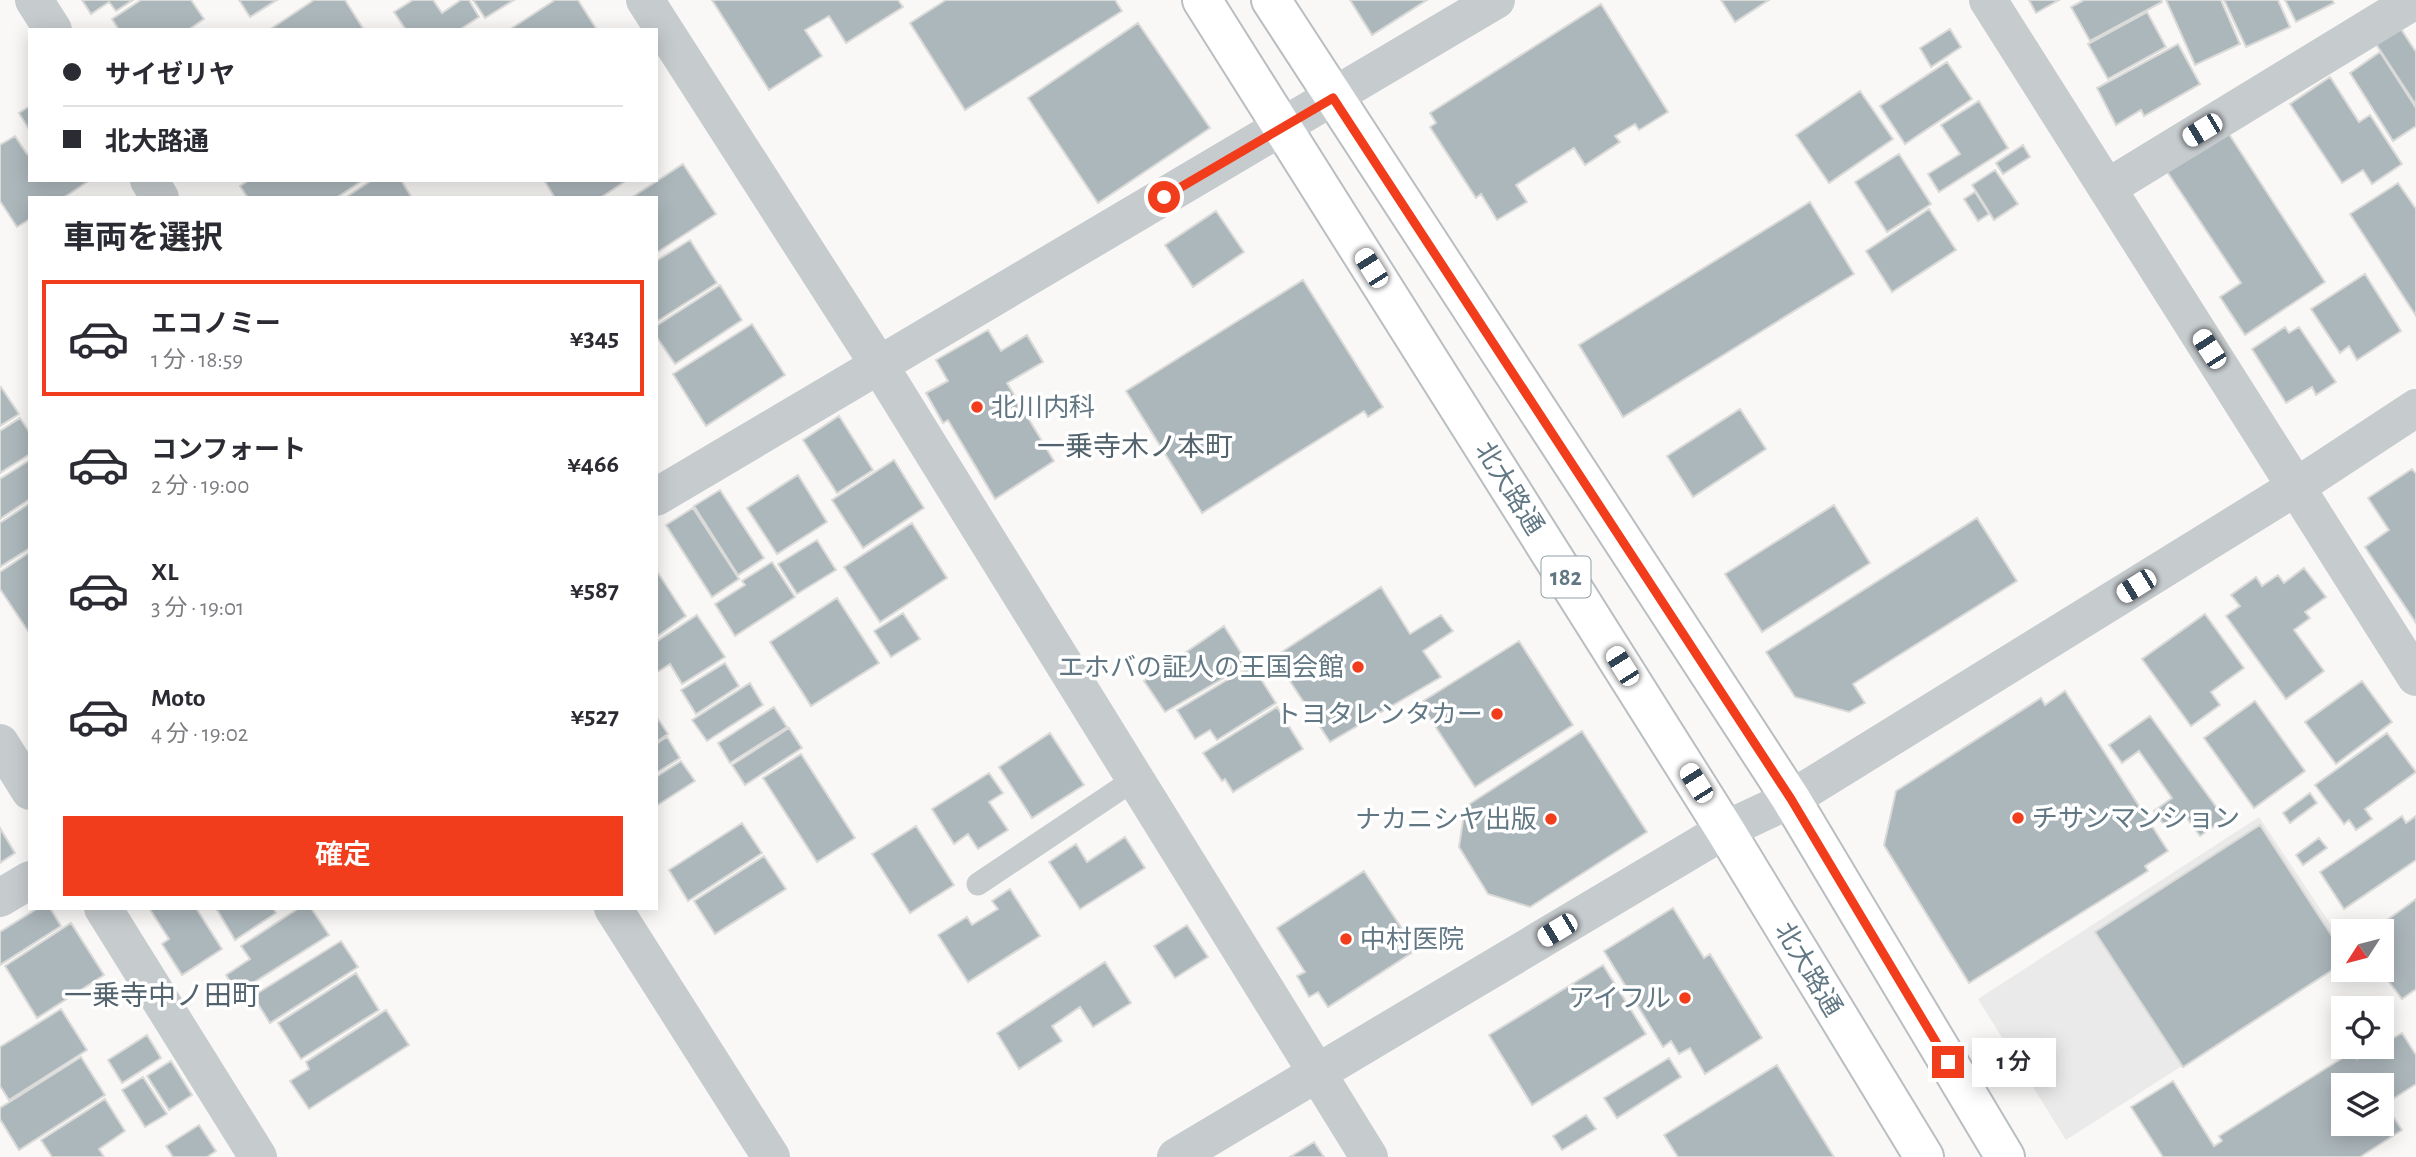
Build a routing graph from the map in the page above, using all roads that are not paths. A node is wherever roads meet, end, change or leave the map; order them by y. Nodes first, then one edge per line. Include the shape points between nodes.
1 (34, 0) edge
2 (645, 0) edge
3 (1202, 0) edge
4 (1271, 0) edge
5 (1496, 0) edge
6 (1987, 0) edge
7 (2415, 0) edge
8 (52, 28) edge
9 (1333, 98) junction
10 (1283, 127) junction
11 (2106, 188) junction
12 (879, 365) junction
13 (2416, 408) edge
14 (2296, 487) junction
15 (658, 496) edge
16 (2416, 677) edge
17 (0, 743) edge
18 (1135, 779) junction
19 (28, 788) edge
20 (1791, 799) junction
21 (1725, 830) junction
22 (28, 881) edge
23 (978, 884) dead end
24 (0, 898) edge
25 (104, 910) edge
26 (614, 910) edge
27 (1316, 1073) junction
28 (258, 1157) edge
29 (771, 1157) edge
30 (1176, 1157) edge
31 (1369, 1157) edge
32 (1924, 1157) edge
33 (2005, 1157) edge

1 - 8 street
2 - 12 street
3 - 10 main road, 北大路通 / 182
4 - 9 main road, 182
5 - 9 street
6 - 11 street
7 - 11 street
9 - 10 street
9 - 20 main road, 182
10 - 12 street
10 - 21 main road, 北大路通 / 182
11 - 14 street
12 - 15 street
12 - 18 street
13 - 14 street
14 - 16 street
14 - 20 street
17 - 19 street
18 - 23 lane
18 - 27 street
20 - 21 street
20 - 33 main road, 182
21 - 27 street
21 - 32 main road, 北大路通 / 182
22 - 24 street
25 - 28 street
26 - 29 street
27 - 30 street
27 - 31 street

